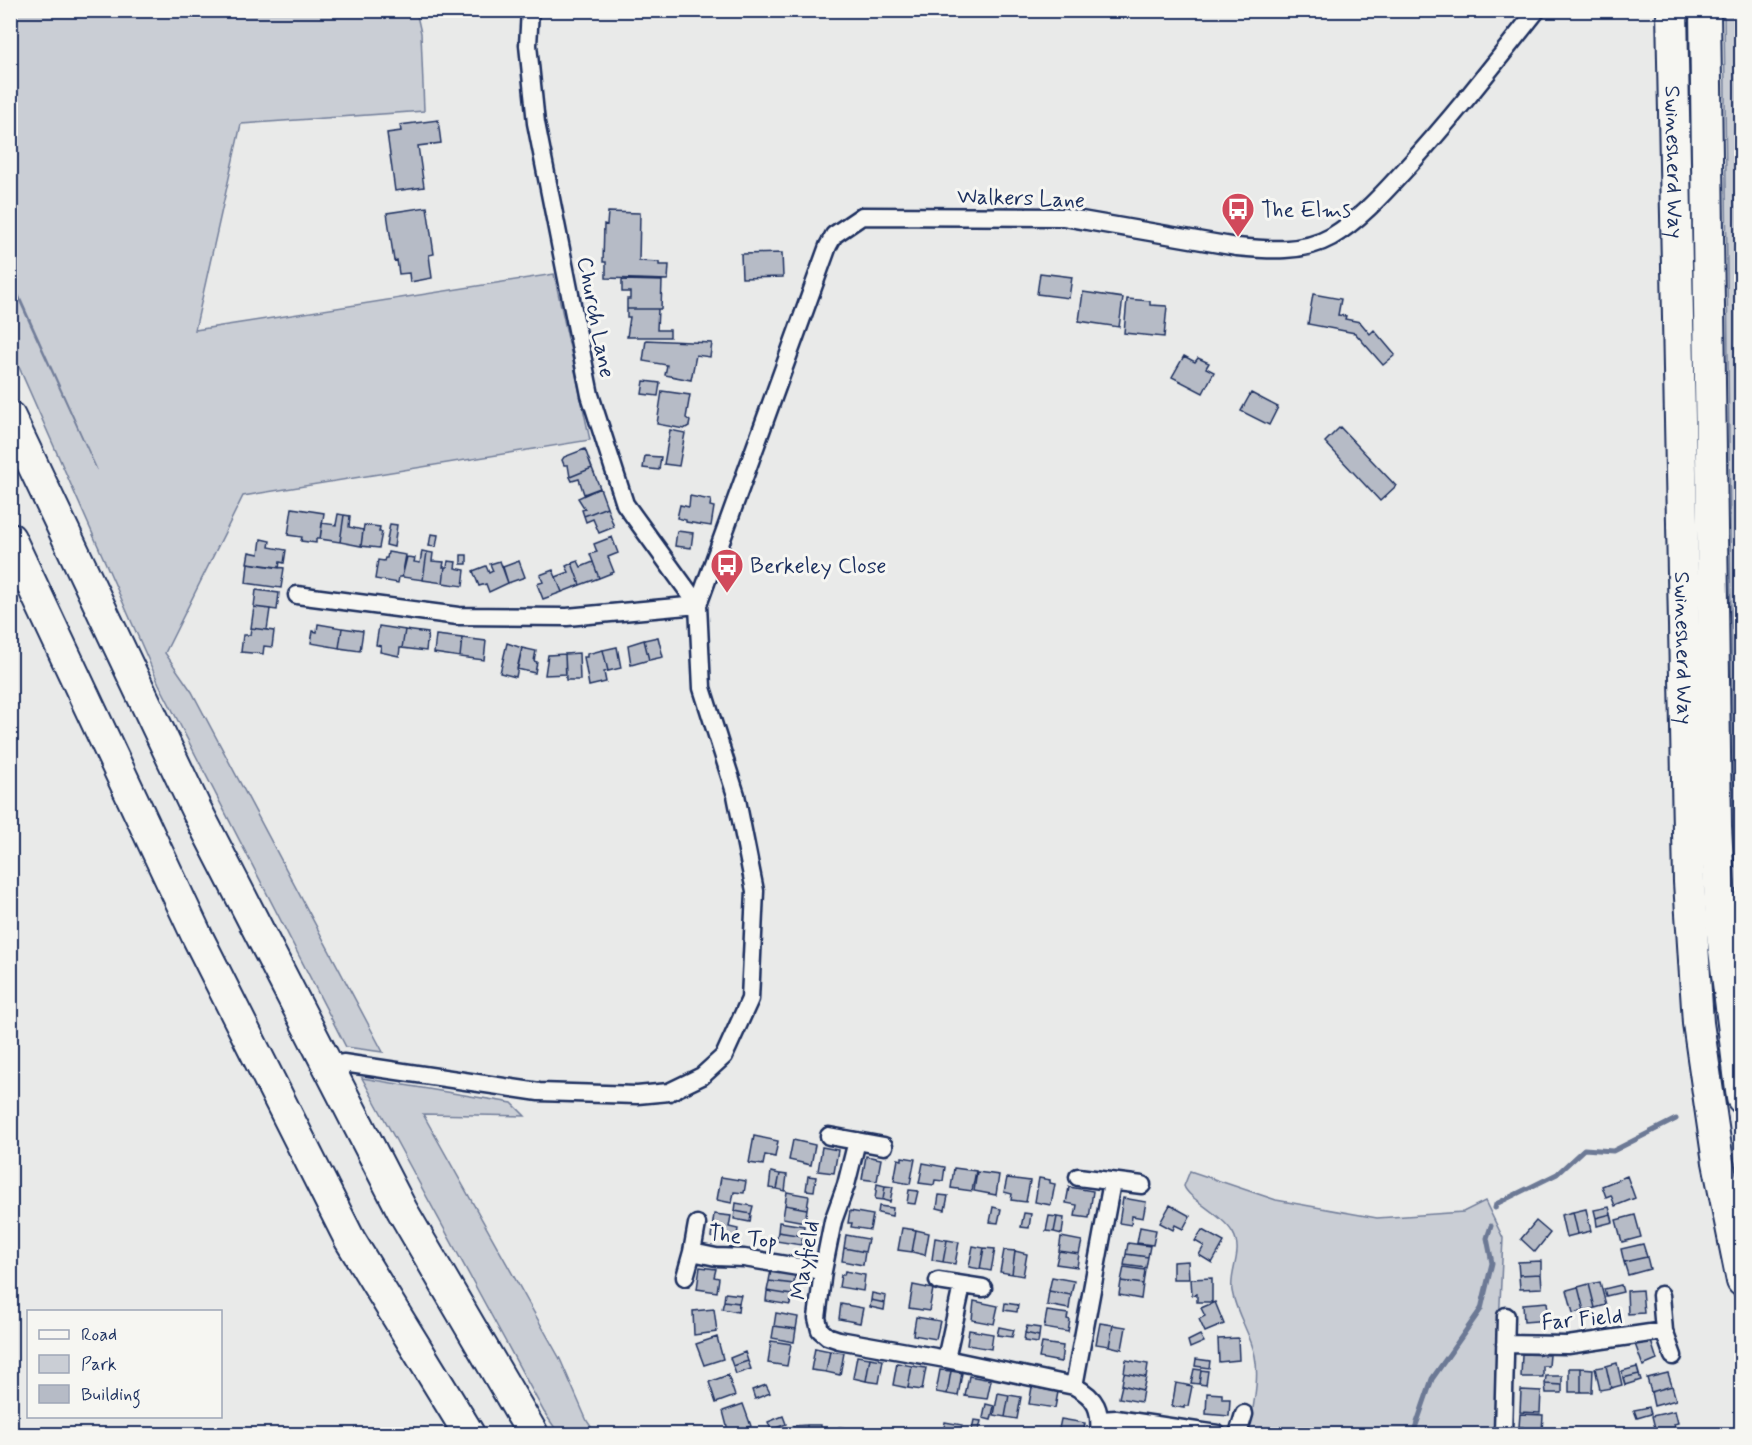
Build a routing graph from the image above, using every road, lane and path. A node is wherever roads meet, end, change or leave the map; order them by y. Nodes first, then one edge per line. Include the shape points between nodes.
1 (530, 10) edge
2 (1537, 10) edge
3 (1672, 10) edge
4 (1705, 10) edge
5 (10, 417) edge
6 (10, 538) edge
7 (297, 595) dead end
8 (698, 605) junction
9 (343, 1063) dead end
10 (1742, 1098) edge
11 (829, 1136) dead end
12 (856, 1141) junction
13 (884, 1146) dead end
14 (1078, 1177) dead end
15 (1112, 1182) junction
16 (1142, 1185) dead end
17 (697, 1224) dead end
18 (692, 1252) junction
19 (823, 1271) junction
20 (685, 1277) dead end
21 (938, 1281) dead end
22 (1742, 1281) edge
23 (962, 1286) junction
24 (983, 1288) dead end
25 (1661, 1296) dead end
26 (1506, 1316) dead end
27 (1664, 1331) junction
28 (1504, 1344) junction
29 (1673, 1356) dead end
30 (946, 1359) junction
31 (1074, 1386) junction
32 (1244, 1414) dead end
33 (1100, 1427) edge
34 (469, 1434) edge
35 (533, 1434) edge
36 (1216, 1434) edge
37 (1238, 1434) edge
38 (1503, 1434) edge

1 - 8 street, Church Lane via 528,45 536,123 590,395 625,504
2 - 8 street, Walkers Lane via 1438,135 1370,207 1330,237 1303,247 1236,247 1064,217 862,216 845,226 828,246
3 - 22 highway, Swinesherd Way via 1689,882 1698,1023 1718,1162
4 - 10 highway, Swinesherd Way via 1716,826 1721,925
5 - 35 highway via 196,809 402,1210
6 - 34 highway via 196,934 350,1240
7 - 8 street via 458,616 567,617
8 - 9 street via 702,688 736,795 755,891 750,999 724,1056 702,1076 669,1092 637,1095 539,1092
11 - 12 street
12 - 13 street
12 - 19 street, Mayfield via 846,1185 832,1221
14 - 15 street
15 - 16 street
15 - 31 street
17 - 18 street, The Top
18 - 19 street, The Top
18 - 20 street, The Top
19 - 30 street, Mayfield via 817,1318 820,1330 827,1336
21 - 23 street
23 - 24 street
23 - 30 street
25 - 27 street
26 - 28 street
27 - 28 street, Far Field via 1568,1346
27 - 29 street
28 - 38 street
30 - 31 street, Mayfield
31 - 33 street via 1092,1398
32 - 37 street
33 - 36 street via 1116,1419

